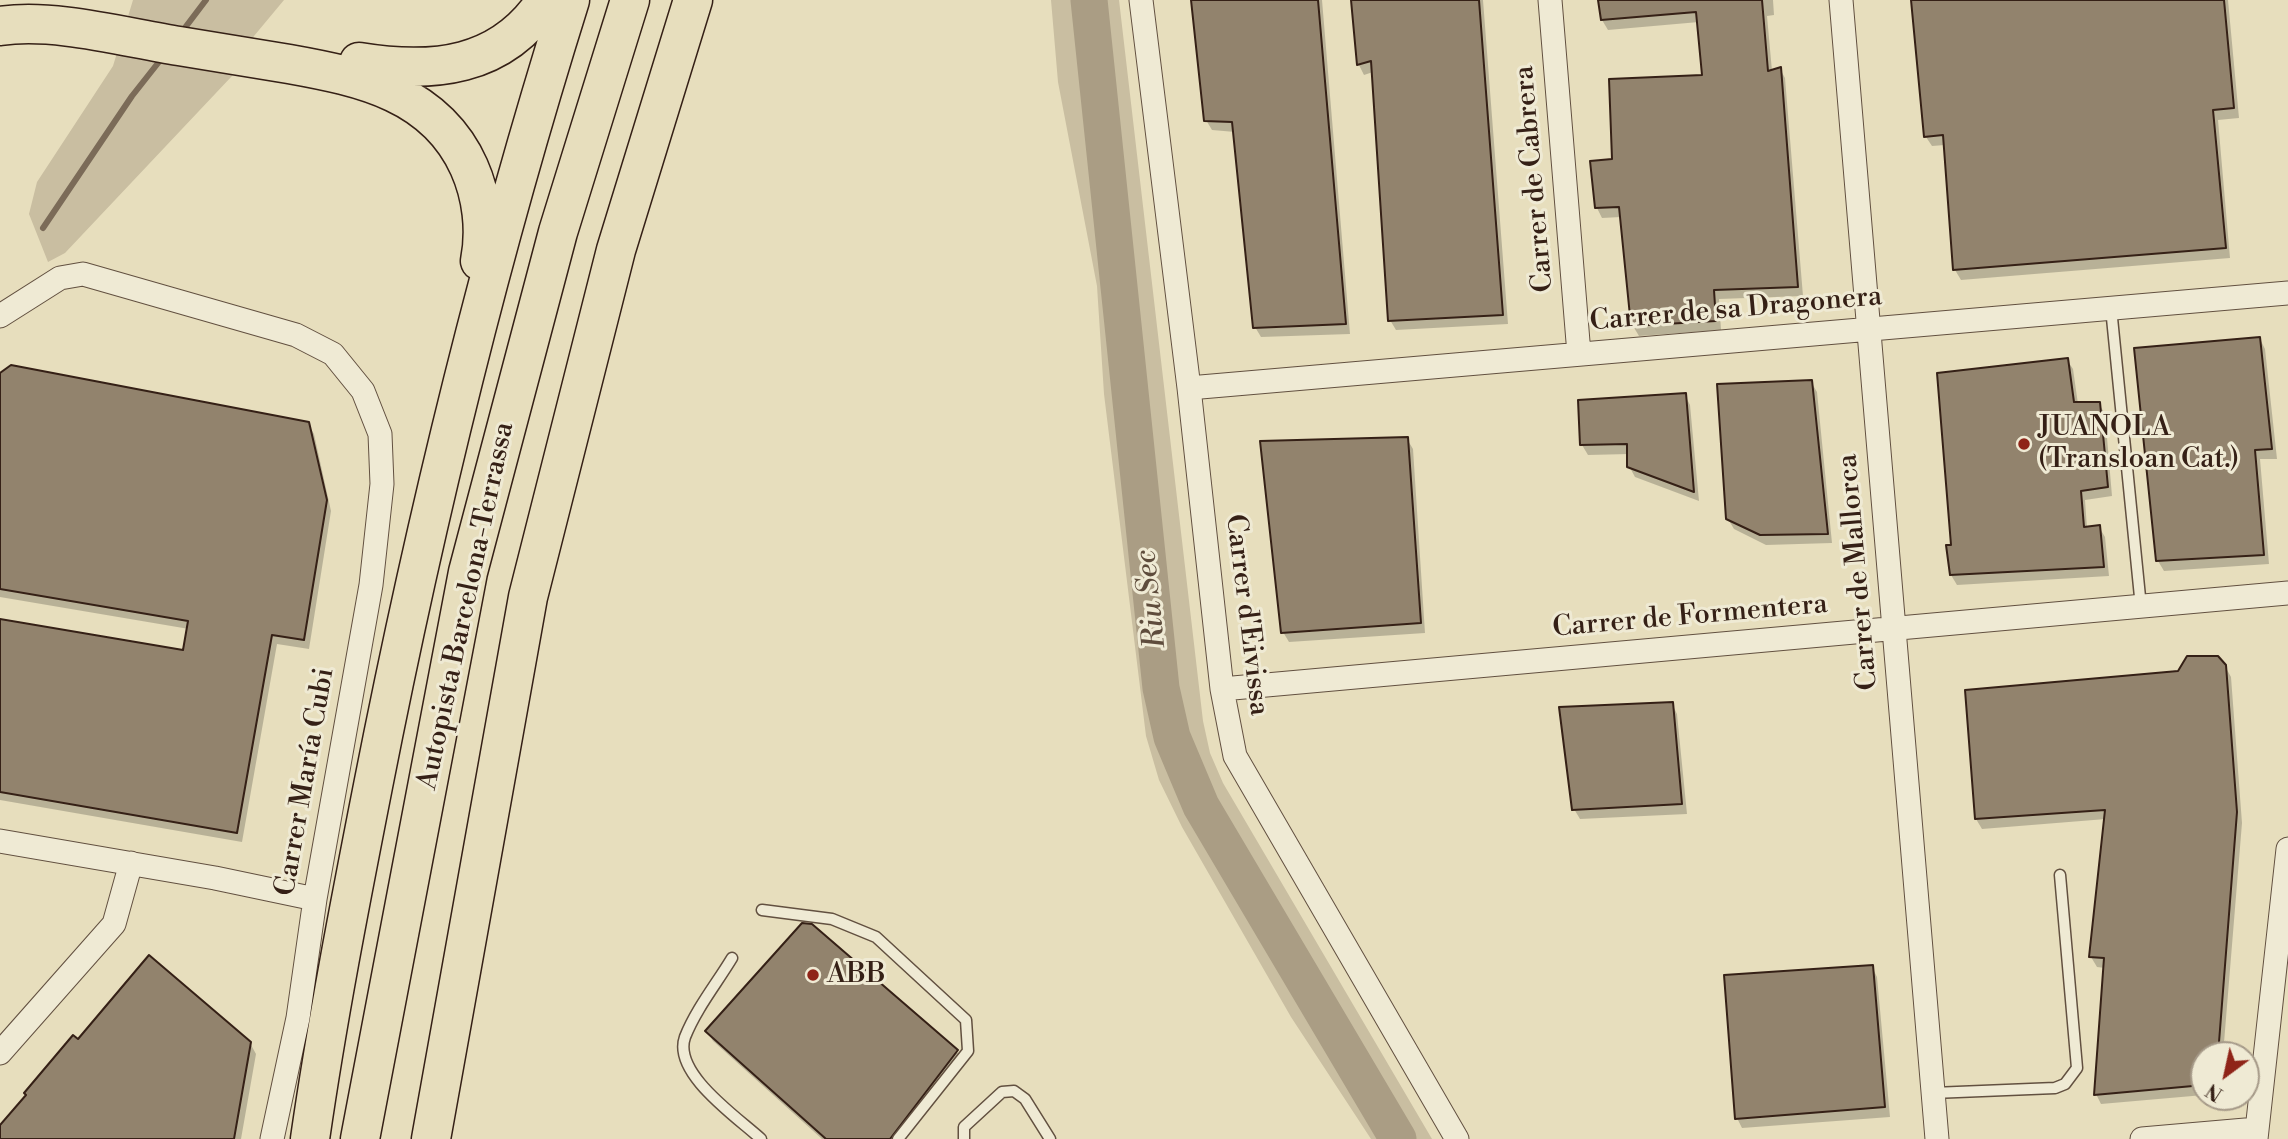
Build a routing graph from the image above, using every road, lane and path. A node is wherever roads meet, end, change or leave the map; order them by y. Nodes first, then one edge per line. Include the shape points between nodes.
1 (10, 0) edge
2 (546, 0) edge
3 (570, 0) edge
4 (630, 0) edge
5 (693, 0) edge
6 (1141, 0) edge
7 (1550, 0) edge
8 (1840, 0) edge
9 (0, 26) edge
10 (103, 28) junction
11 (235, 48) junction
12 (2288, 293) edge
13 (2111, 308) junction
14 (0, 317) edge
15 (1868, 328) junction
16 (1579, 354) junction
17 (1189, 388) junction
18 (444, 452) junction
19 (468, 572) junction
20 (2288, 593) edge
21 (2141, 607) junction
22 (1893, 629) junction
23 (1222, 689) junction
24 (0, 841) edge
25 (2288, 849) edge
26 (131, 863) junction
27 (2060, 875) dead end
28 (315, 899) junction
29 (761, 910) dead end
30 (732, 958) dead end
31 (0, 1053) edge
32 (1933, 1093) junction
33 (2256, 1134) edge
34 (272, 1139) edge
35 (310, 1139) edge
36 (318, 1139) edge
37 (360, 1139) edge
38 (431, 1139) edge
39 (761, 1139) edge
40 (898, 1139) edge
41 (964, 1139) edge
42 (1050, 1139) edge
43 (1457, 1139) edge
44 (1937, 1139) edge
45 (2142, 1139) edge

1 - 10 highway
2 - 11 highway via 523,27 493,49 458,64 430,69
3 - 18 highway via 531,124
4 - 19 highway, Autopista Barcelona-Terrassa via 558,232
5 - 38 highway, Autopista Barcelona-Terrassa via 616,250 528,597
6 - 17 street, Carrer d'Eivissa
7 - 16 street, Carrer de Cabrera
8 - 15 street, Carrer de Mallorca
9 - 10 highway
10 - 11 highway
11 - 18 highway via 391,89 426,110 465,158 478,192 481,254
12 - 13 street, Carrer de sa Dragonera
13 - 15 street, Carrer de sa Dragonera
13 - 21 lane
14 - 28 street, Carrer María Cubi via 60,278 83,274 296,335 333,354 363,391 380,434 382,484 372,585
15 - 16 street, Carrer de sa Dragonera
15 - 22 street, Carrer de Mallorca
16 - 17 street, Carrer de sa Dragonera
17 - 23 street, Carrer d'Eivissa
18 - 35 highway via 360,855
19 - 36 highway
19 - 37 highway, Autopista Barcelona-Terrassa
20 - 21 street, Carrer de Formentera
21 - 22 street, Carrer de Formentera
22 - 23 street, Carrer de Formentera
22 - 32 street, Carrer de Mallorca
23 - 43 street, Carrer d'Eivissa via 1235,757 1245,777
24 - 26 street
25 - 33 street
26 - 28 street
26 - 31 street via 114,924
27 - 32 lane via 2077,1068 2072,1077 2055,1088
28 - 34 street, Carrer María Cubi via 298,1018
29 - 40 lane via 832,919 876,937 966,1020 968,1051
30 - 39 lane via 684,1038 684,1061 693,1076
32 - 44 street, Carrer de Mallorca
33 - 45 street
41 - 42 lane via 964,1127 1002,1092 1014,1091 1025,1099

